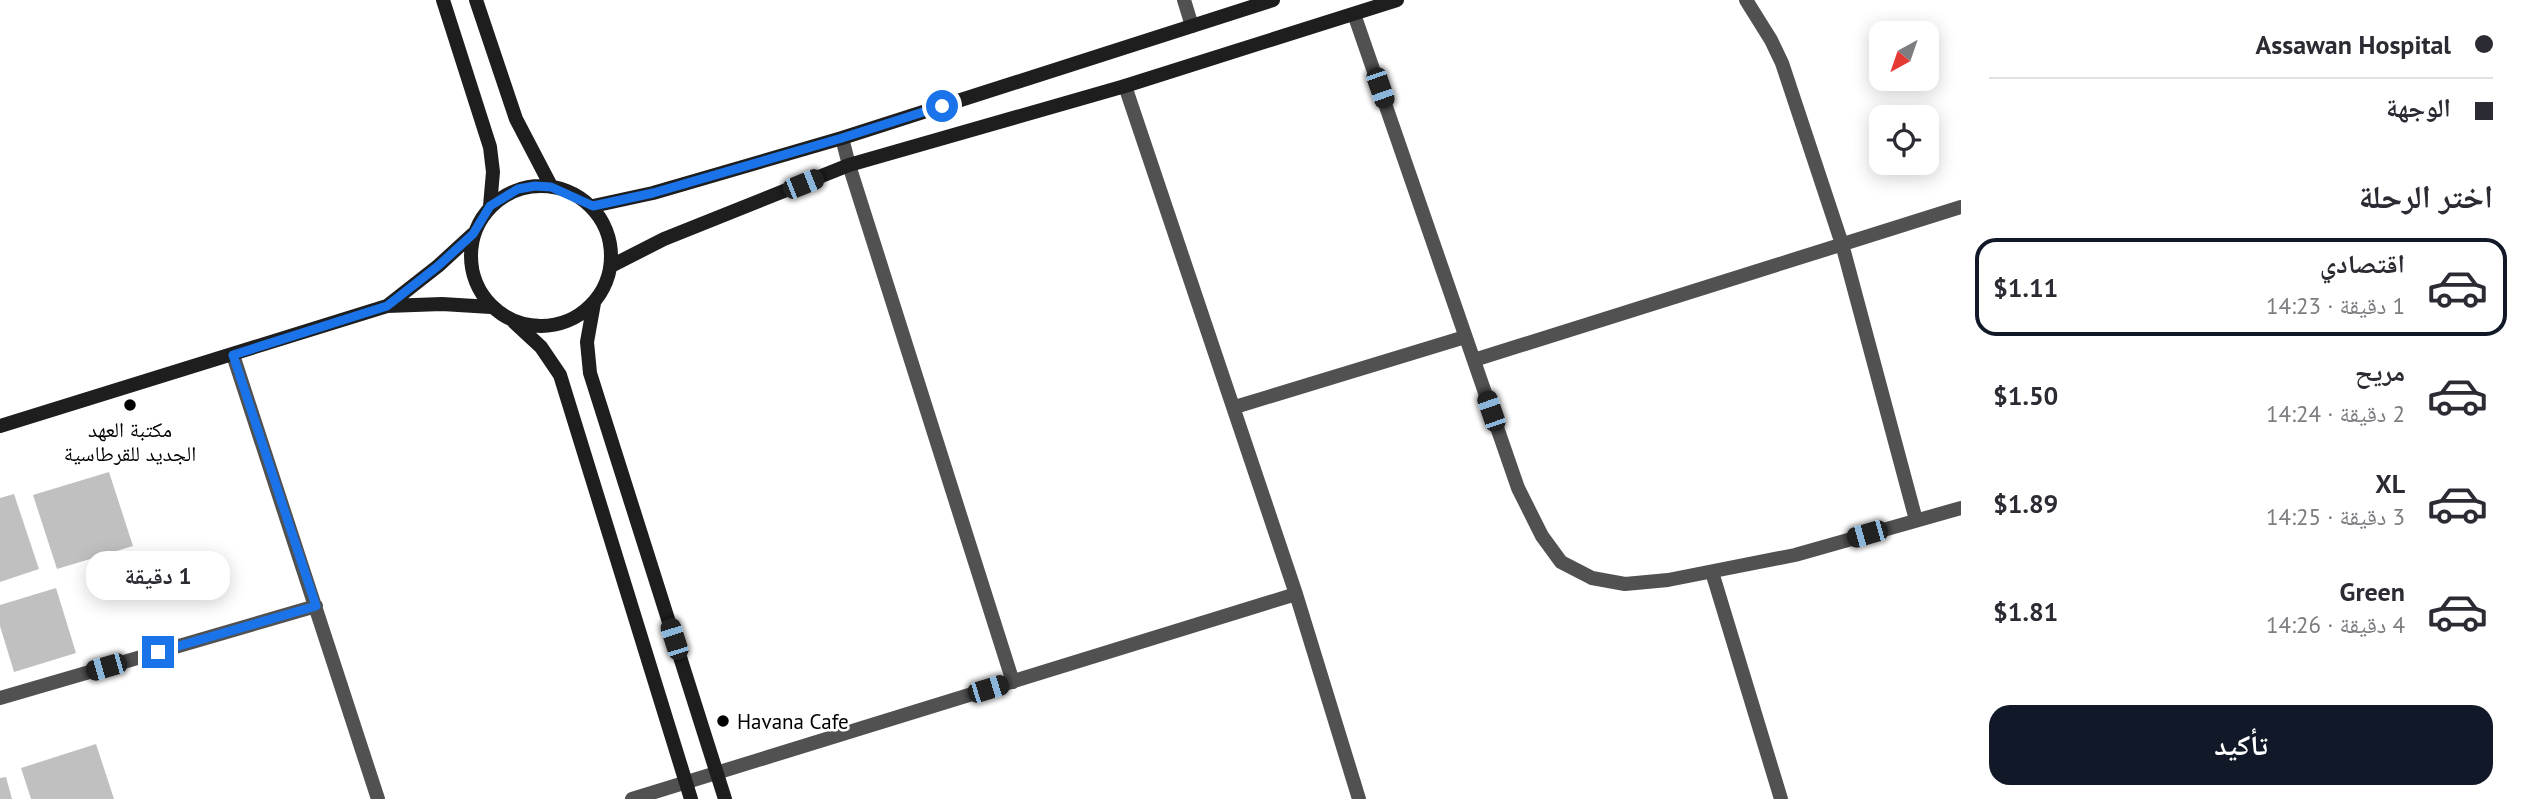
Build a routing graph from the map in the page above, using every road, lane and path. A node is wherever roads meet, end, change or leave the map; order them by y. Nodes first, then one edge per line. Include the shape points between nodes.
1 (443, 0) edge
2 (476, 0) edge
3 (1184, 0) edge
4 (1273, 0) edge
5 (1397, 0) edge
6 (1746, 0) edge
7 (1354, 14) junction
8 (1192, 26) junction
9 (1125, 86) junction
10 (842, 138) junction
11 (849, 165) junction
12 (551, 187) junction
13 (490, 206) junction
14 (593, 206) junction
15 (1961, 207) edge
16 (473, 234) junction
17 (1842, 244) junction
18 (611, 266) junction
19 (594, 303) junction
20 (387, 306) junction
21 (491, 307) junction
22 (514, 322) junction
23 (1465, 337) junction
24 (233, 355) junction
25 (1474, 360) junction
26 (1235, 407) junction
27 (0, 426) edge
28 (1961, 508) edge
29 (1916, 520) junction
30 (1712, 572) junction
31 (1296, 594) junction
32 (316, 606) junction
33 (1013, 682) junction
34 (0, 698) edge
35 (716, 772) junction
36 (685, 782) junction
37 (378, 799) edge
38 (632, 799) edge
39 (691, 799) edge
40 (725, 799) edge
41 (1359, 799) edge
42 (1781, 799) edge

1 - 13 street via 490,147
2 - 12 street via 516,119
3 - 8 street
4 - 8 street
5 - 7 street
6 - 17 street via 1782,63
7 - 9 street
7 - 23 street
8 - 10 street
9 - 11 street
9 - 26 street
10 - 11 street
10 - 14 street
11 - 18 street via 664,239
11 - 33 street
12 - 13 street via 518,189
12 - 14 street
13 - 16 street
14 - 18 street via 609,238
15 - 17 street
16 - 20 street
16 - 21 street via 470,261 476,286
17 - 25 street
17 - 29 street
18 - 19 street
19 - 22 street via 557,325 535,327
19 - 35 street via 587,342 590,373
20 - 21 street
20 - 24 street
21 - 22 street
22 - 36 street via 541,347 560,375
23 - 25 street
23 - 26 street
24 - 27 street
24 - 32 street
25 - 30 street via 1518,488 1561,562 1592,578 1625,584
26 - 31 street
28 - 29 street
29 - 30 street via 1795,555
30 - 42 street
31 - 33 street
31 - 41 street
32 - 34 street
32 - 37 street
33 - 35 street
35 - 36 street
35 - 40 street
36 - 38 street
36 - 39 street

